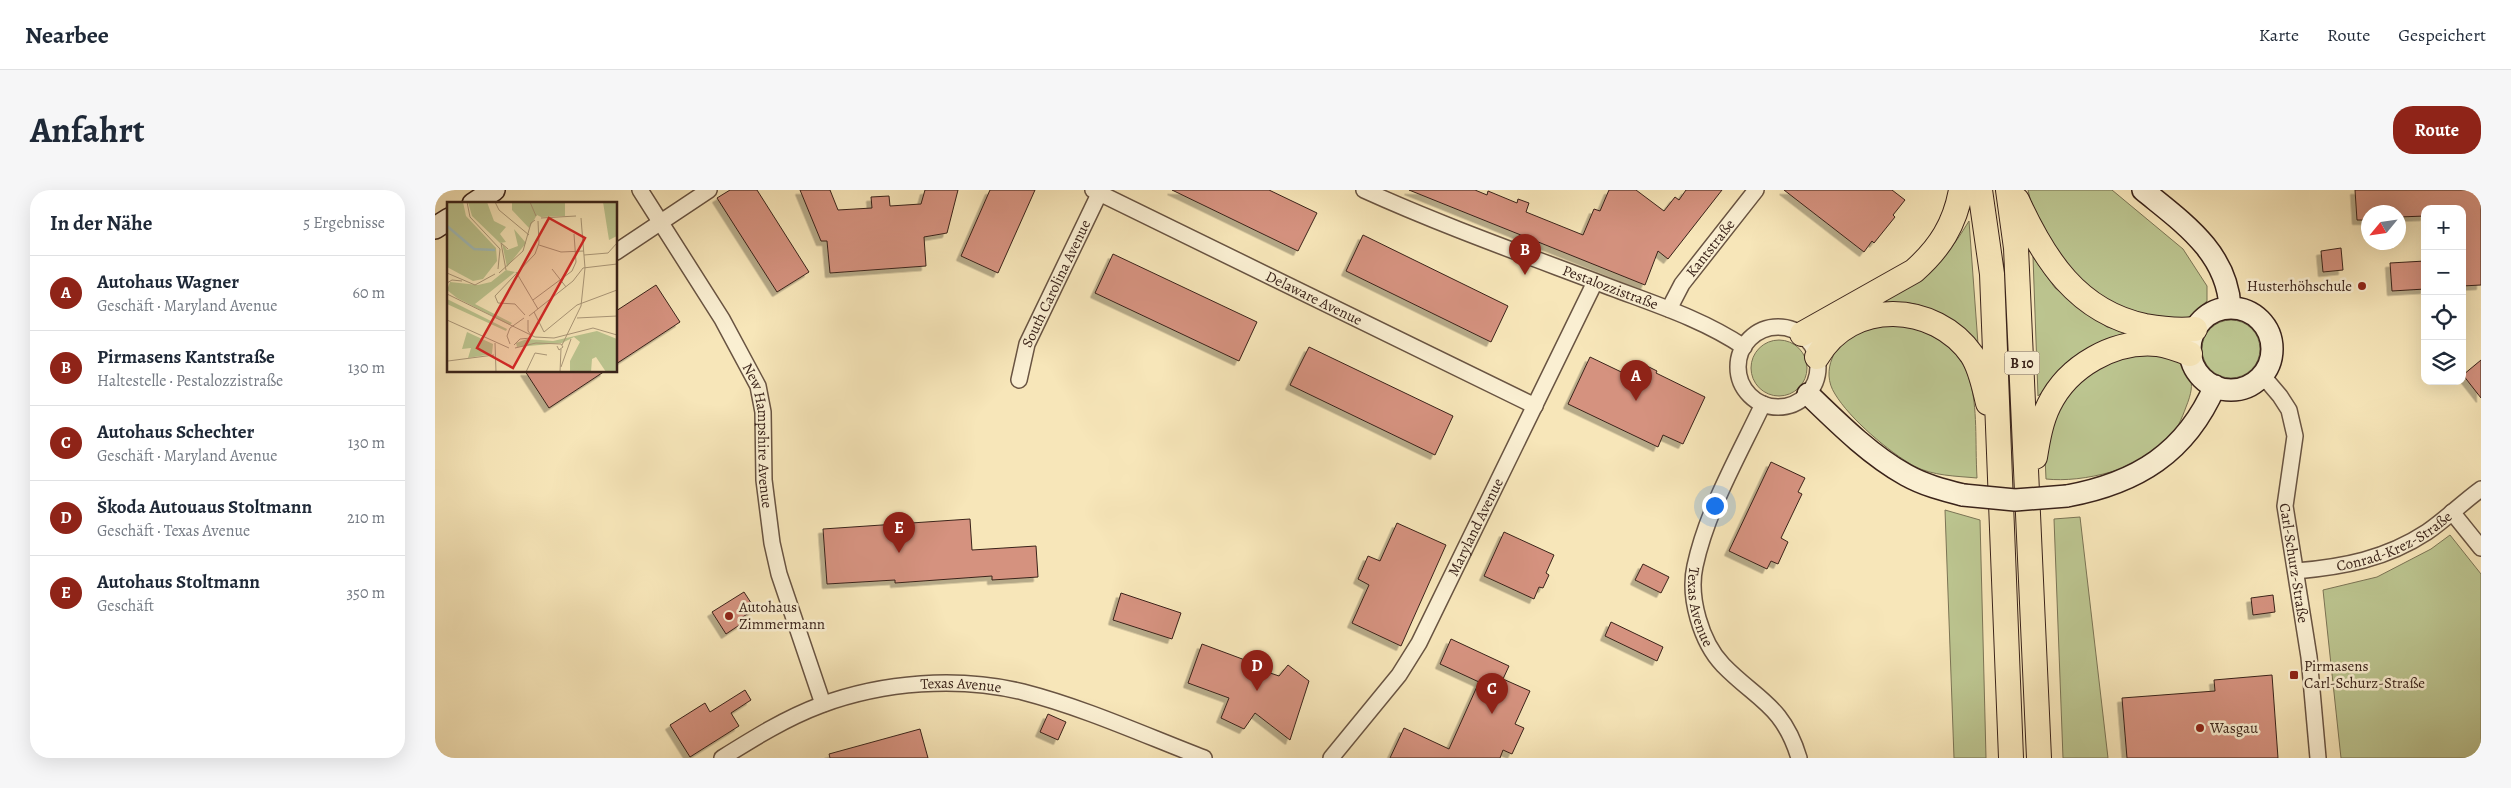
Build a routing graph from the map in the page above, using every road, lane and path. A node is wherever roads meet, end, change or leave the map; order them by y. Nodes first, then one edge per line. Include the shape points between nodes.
1 (494, 190) edge
2 (640, 190) edge
3 (709, 190) edge
4 (1364, 190) edge
5 (1756, 190) edge
6 (1961, 190) edge
7 (1980, 190) edge
8 (2008, 190) edge
9 (2013, 190) edge
10 (2143, 190) edge
11 (1098, 191) edge
12 (476, 202) edge
13 (447, 220) edge
14 (661, 222) junction
15 (435, 228) edge
16 (617, 251) edge
17 (1595, 282) junction
18 (2230, 307) junction
19 (1669, 309) junction
20 (2195, 329) junction
21 (1801, 334) junction
22 (1743, 347) junction
23 (2191, 354) junction
24 (1817, 357) junction
25 (2263, 376) junction
26 (1019, 380) dead end
27 (2215, 386) junction
28 (1808, 394) junction
29 (1763, 404) junction
30 (1535, 406) junction
31 (1997, 439) junction
32 (2481, 488) edge
33 (2452, 512) junction
34 (2029, 536) junction
35 (2481, 548) edge
36 (2296, 571) junction
37 (823, 704) junction
38 (722, 758) edge
39 (1204, 758) edge
40 (1331, 758) edge
41 (1799, 758) edge
42 (2011, 758) edge
43 (2039, 758) edge
44 (2318, 758) edge

1 - 12 main road
2 - 14 street, New Hampshire Avenue
3 - 14 street
4 - 17 street, Pestalozzistraße
5 - 19 street, Kantstraße via 1682,284
6 - 21 highway via 1953,220 1943,241 1930,257 1914,271
7 - 31 highway, B 10 via 1992,274
8 - 34 highway, B 10 via 2016,248
9 - 20 highway via 2048,260 2089,302 2125,321 2167,330
10 - 18 main road via 2201,238 2221,271
11 - 26 street, South Carolina Avenue via 1027,344
11 - 30 street, Delaware Avenue
13 - 15 main road
14 - 16 street
14 - 37 street, New Hampshire Avenue via 722,319 758,386 763,412 764,480 772,543 779,574
17 - 19 street, Pestalozzistraße
17 - 30 street, Maryland Avenue
18 - 20 main road via 2206,316
18 - 25 main road via 2257,316 2268,331 2273,349
19 - 22 street, Pestalozzistraße
20 - 23 main road
21 - 22 street via 1789,328 1776,327 1752,336
21 - 24 street via 1814,348
22 - 29 street via 1738,369 1740,380 1745,390
23 - 27 main road via 2198,373
23 - 34 highway via 2157,344 2120,347 2100,354 2063,384 2049,404 2041,425 2035,456
24 - 28 street via 1819,370
24 - 31 highway via 1831,338 1860,319 1885,313 1927,320 1959,339 1973,356 1981,374
25 - 27 main road via 2246,388 2230,390
25 - 36 street, Carl-Schurz-Straße via 2289,410 2295,436 2285,495
27 - 28 main road, bridge via 2196,422 2178,443 2157,462 2122,482 2067,496 2015,500 1963,495 1935,488 1906,475 1885,462
28 - 29 street via 1787,406
29 - 41 street, Texas Avenue via 1703,540 1695,567 1695,598 1700,625 1711,648 1723,665 1775,710 1789,732
30 - 40 street, Maryland Avenue via 1408,661
31 - 42 highway, B 10
32 - 33 street, Conrad-Krez-Straße
33 - 35 street
33 - 36 street, Conrad-Krez-Straße via 2427,531 2380,556 2354,564
34 - 43 highway, B 10
36 - 44 street, Carl-Schurz-Straße via 2309,657
37 - 38 street, Texas Avenue via 784,721
37 - 39 street, Texas Avenue via 917,684 955,684 1020,691 1083,711

